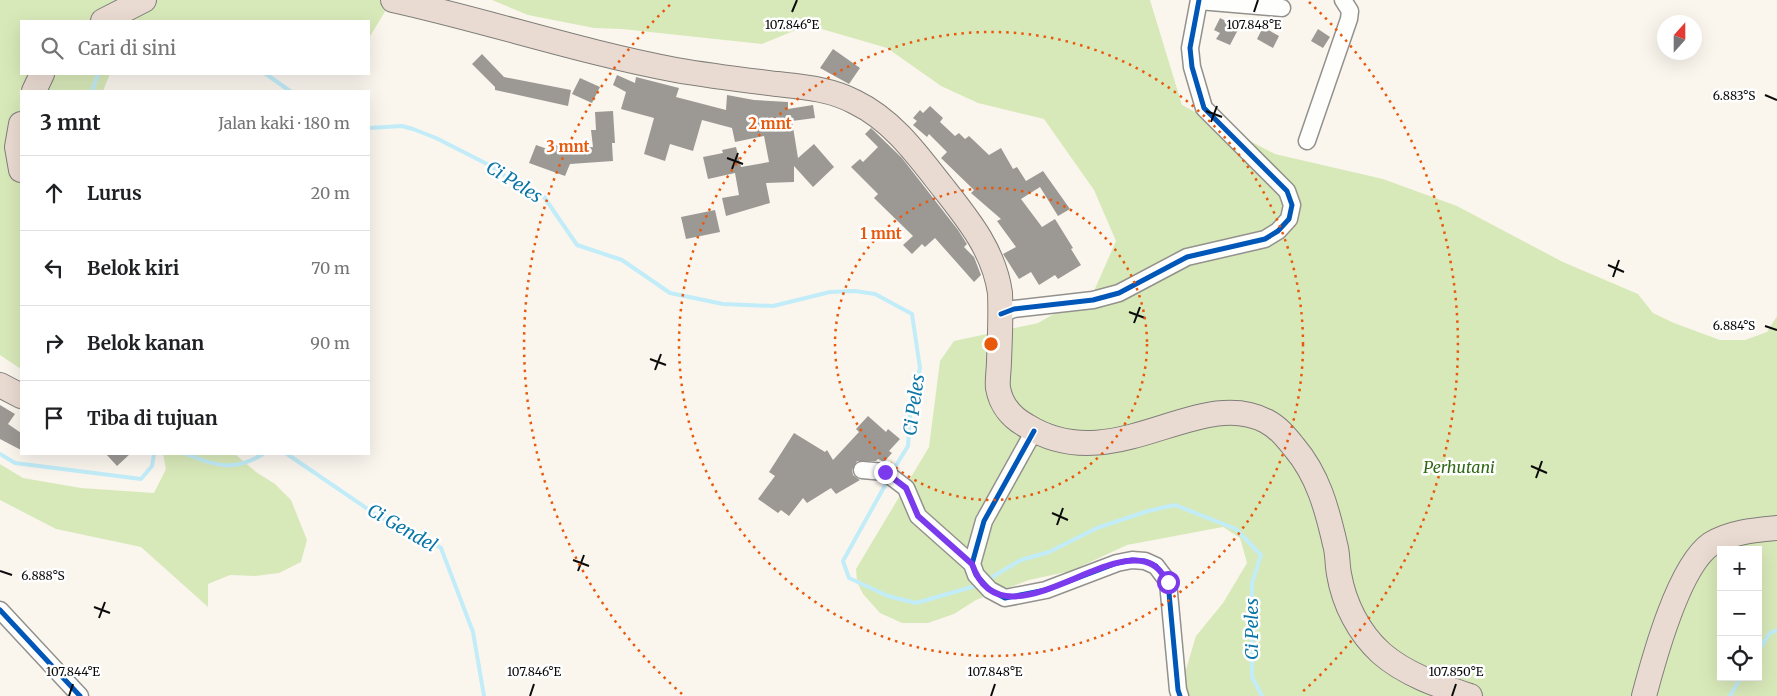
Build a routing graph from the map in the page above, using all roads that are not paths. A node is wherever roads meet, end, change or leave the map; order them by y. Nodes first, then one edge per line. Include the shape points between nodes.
1 (144, 0) edge
2 (393, 0) edge
3 (1199, 0) edge
4 (1343, 0) edge
5 (1282, 8) dead end
6 (105, 20) edge
7 (42, 75) edge
8 (34, 90) edge
9 (20, 130) edge
10 (1308, 141) dead end
11 (20, 164) edge
12 (1001, 314) junction
13 (0, 384) edge
14 (20, 395) edge
15 (1034, 431) junction
16 (862, 470) dead end
17 (1777, 528) edge
18 (974, 570) junction
19 (0, 610) edge
20 (80, 696) edge
21 (1180, 696) edge
22 (1470, 696) edge
23 (1644, 696) edge

1 - 6 highway
2 - 12 highway via 636,62 822,90 854,101 876,114 898,134 962,210 994,265
3 - 5 street
3 - 12 street via 1190,48 1204,108 1287,191 1292,205 1289,219 1265,239 1187,257 1120,293 1093,300 1014,309
4 - 10 street via 1350,10 1348,19
7 - 8 highway
9 - 11 highway via 17,147
12 - 15 highway via 998,387 1006,409
13 - 14 highway
15 - 18 street via 984,521
15 - 22 highway via 1066,442 1101,442 1133,438 1222,413 1243,414 1266,421 1300,453 1318,485 1336,546 1339,575 1349,608 1366,637 1396,664
16 - 18 street via 885,472 906,488 918,516
17 - 23 highway via 1741,532 1721,539 1709,546 1690,567 1652,664
18 - 21 street via 990,590 1005,598 1046,590 1117,563 1132,560 1156,566 1168,582
19 - 20 street

